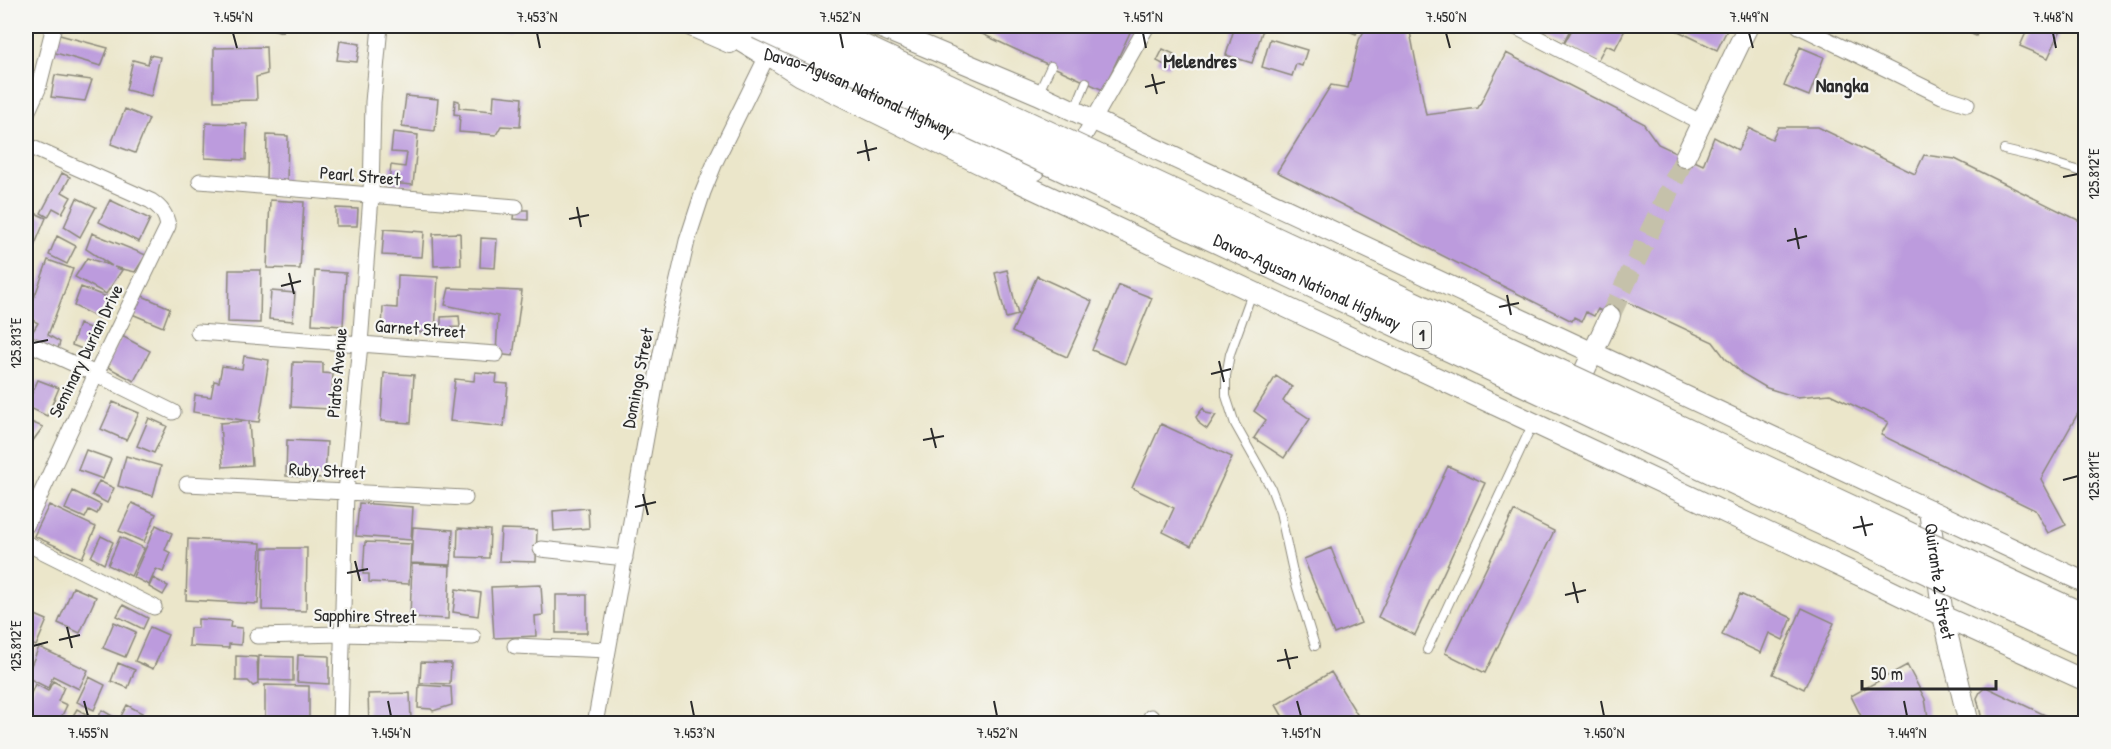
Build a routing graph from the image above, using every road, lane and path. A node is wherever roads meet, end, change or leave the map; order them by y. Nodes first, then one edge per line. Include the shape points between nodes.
1 (54, 26) edge
2 (380, 26) edge
3 (691, 26) edge
4 (716, 26) edge
5 (758, 26) edge
6 (778, 26) edge
7 (787, 26) edge
8 (816, 26) edge
9 (838, 26) edge
10 (877, 26) edge
11 (1147, 26) edge
12 (1514, 26) edge
13 (1748, 26) edge
14 (1799, 26) edge
15 (768, 54) junction
16 (1051, 66) dead end
17 (1086, 82) dead end
18 (1038, 94) junction
19 (1967, 104) dead end
20 (1074, 111) junction
21 (26, 115) edge
22 (1702, 123) junction
23 (1088, 130) junction
24 (26, 145) edge
25 (2004, 150) dead end
26 (982, 154) junction
27 (1685, 157) tunnel mouth
28 (2085, 173) edge
29 (200, 181) dead end
30 (371, 196) junction
31 (516, 207) dead end
32 (1332, 256) junction
33 (1380, 279) junction
34 (1252, 292) junction
35 (1314, 296) junction
36 (1610, 316) tunnel mouth
37 (198, 332) dead end
38 (26, 342) edge
39 (360, 344) junction
40 (496, 354) dead end
41 (1588, 363) junction
42 (96, 374) junction
43 (173, 412) dead end
44 (1533, 422) junction
45 (187, 484) dead end
46 (346, 492) junction
47 (465, 498) dead end
48 (1929, 510) junction
49 (26, 526) edge
50 (26, 543) edge
51 (541, 549) dead end
52 (625, 558) junction
53 (2085, 583) edge
54 (154, 607) dead end
55 (1943, 616) junction
56 (2085, 618) edge
57 (341, 634) junction
58 (257, 636) dead end
59 (473, 637) dead end
60 (2085, 645) edge
61 (515, 646) dead end
62 (1315, 646) dead end
63 (608, 650) junction
64 (1427, 650) dead end
65 (2085, 681) edge
66 (340, 723) edge
67 (595, 723) edge
68 (1969, 723) edge

1 - 21 street via 50,51
2 - 30 street, Piatos Avenue
3 - 15 street
4 - 15 highway, Davao-Agusan National Highway
5 - 60 highway, Davao-Agusan National Highway / 1, bridge
6 - 15 highway
7 - 15 highway
8 - 56 highway, Davao-Agusan National Highway / 1, bridge
9 - 23 highway, Davao-Agusan National Highway / 1
10 - 18 street
11 - 23 street
12 - 22 street
13 - 22 street
14 - 19 street via 1942,96
15 - 26 highway, Davao-Agusan National Highway via 806,64
15 - 52 street, Domingo Street via 716,160 687,242 661,352
16 - 18 lane
17 - 20 lane
18 - 20 street
20 - 23 street
22 - 27 street
23 - 32 highway, Davao-Agusan National Highway / 1
23 - 41 street
24 - 42 street, Seminary Durian Drive via 152,201 166,216 168,226
25 - 28 lane
26 - 34 street
26 - 35 highway, Davao-Agusan National Highway
29 - 30 street, Pearl Street
30 - 31 street, Pearl Street
30 - 39 street, Piatos Avenue
32 - 33 highway, Davao-Agusan National Highway / 1
32 - 35 highway via 1329,279
33 - 35 highway, Davao-Agusan National Highway via 1366,296 1363,318
33 - 41 highway, Davao-Agusan National Highway / 1
34 - 44 street
34 - 62 lane via 1230,354 1226,396 1235,424 1280,512
36 - 41 street
37 - 39 street, Garnet Street
38 - 42 street
39 - 40 street, Garnet Street
39 - 46 street, Piatos Avenue
41 - 48 street
42 - 43 street
42 - 49 street, Seminary Durian Drive
44 - 55 street
44 - 64 lane
45 - 46 street, Ruby Street
46 - 47 street, Ruby Street
46 - 57 street, Piatos Avenue
48 - 53 street
48 - 55 street, Quirante 2 Street
50 - 54 street
51 - 52 street
52 - 63 street, Domingo Street
55 - 65 street
55 - 68 street, Quirante 2 Street
57 - 58 street, Sapphire Street
57 - 59 street, Sapphire Street
57 - 66 street, Piatos Avenue
61 - 63 street
63 - 67 street, Domingo Street

